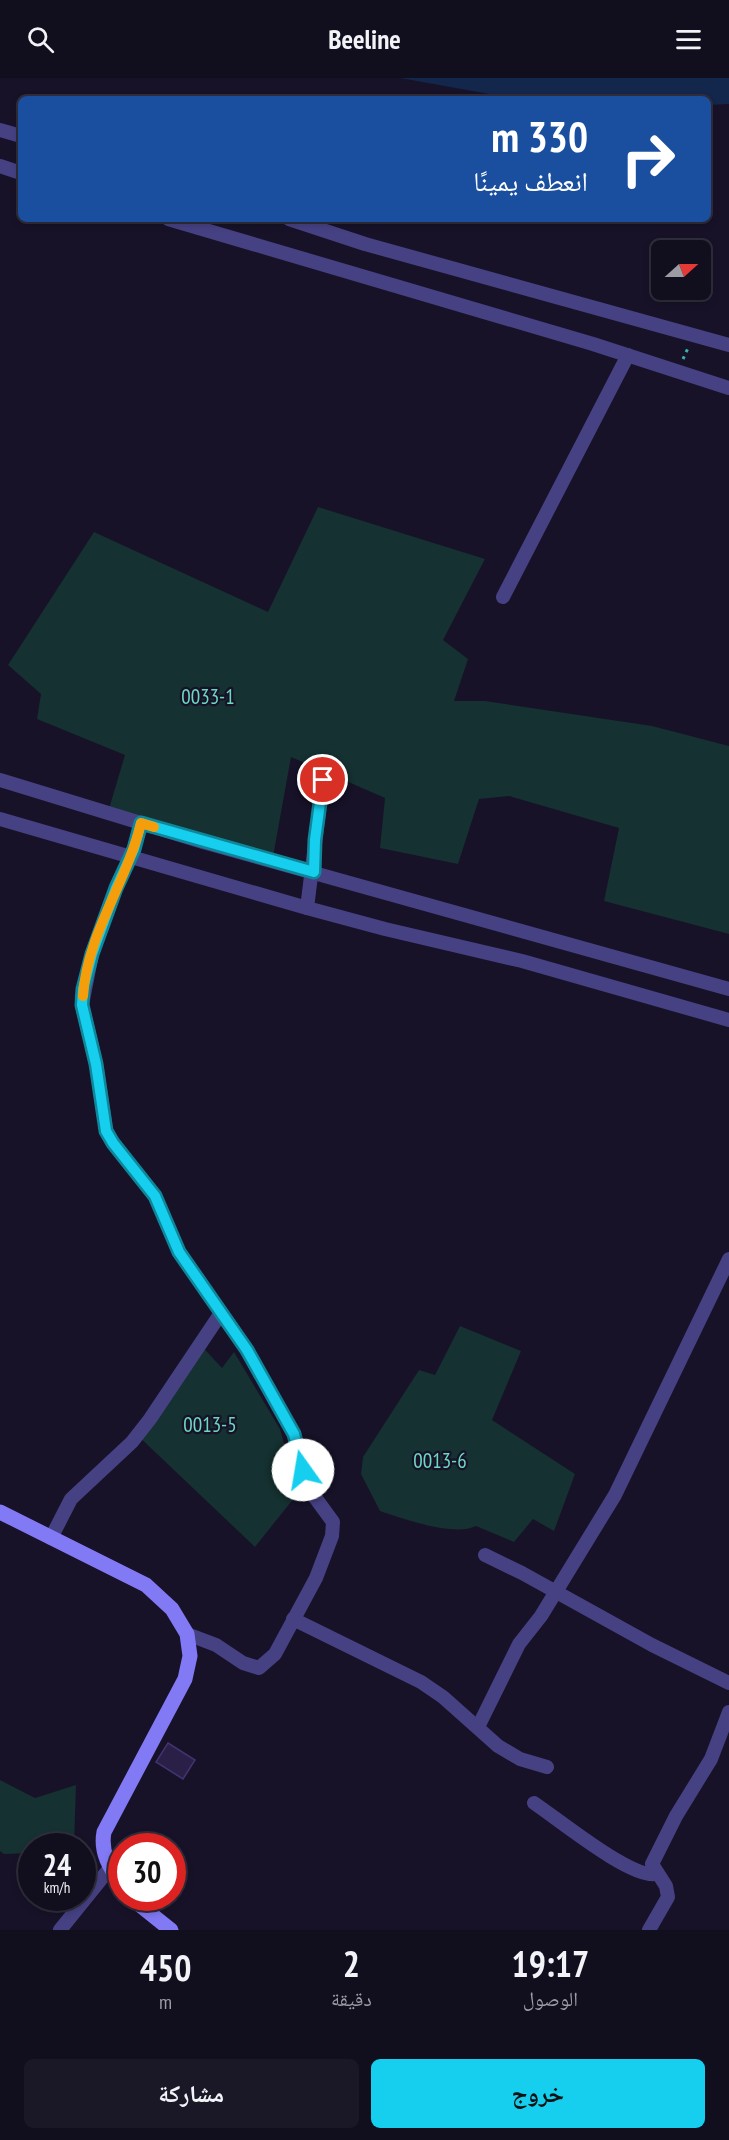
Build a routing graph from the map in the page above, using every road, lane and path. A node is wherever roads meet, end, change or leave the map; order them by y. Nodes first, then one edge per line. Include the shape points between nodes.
1 (0, 129) edge
2 (18, 135) edge
3 (0, 166) edge
4 (18, 172) edge
5 (178, 222) edge
6 (298, 222) edge
7 (694, 337) junction
8 (729, 345) edge
9 (628, 355) junction
10 (678, 370) junction
11 (729, 388) edge
12 (503, 597) dead end
13 (0, 780) edge
14 (323, 780) dead end
15 (0, 819) edge
16 (140, 826) junction
17 (133, 853) junction
18 (314, 872) junction
19 (308, 908) junction
20 (729, 989) edge
21 (729, 1020) edge
22 (729, 1259) edge
23 (220, 1313) junction
24 (0, 1512) edge
25 (51, 1538) junction
26 (485, 1556) dead end
27 (556, 1593) junction
28 (293, 1619) junction
29 (187, 1634) junction
30 (729, 1683) edge
31 (729, 1712) edge
32 (478, 1727) junction
33 (547, 1767) dead end
34 (534, 1803) dead end
35 (108, 1863) edge
36 (108, 1870) edge
37 (656, 1874) junction
38 (147, 1911) edge
39 (60, 1930) edge
40 (171, 1930) edge
41 (649, 1930) edge

1 - 2 street
3 - 4 street
5 - 9 street
6 - 7 street
7 - 8 street
7 - 10 path
9 - 10 street
9 - 12 street
10 - 11 street
13 - 16 street
14 - 18 street
15 - 17 street
16 - 17 street
16 - 18 street
17 - 19 street
17 - 23 street via 104,921 83,989 82,1005 106,1131 155,1196 179,1252
18 - 19 street
18 - 20 street
19 - 21 street via 522,961
22 - 27 street via 615,1494
23 - 25 street via 150,1419 132,1442 77,1491
23 - 28 street via 247,1350 294,1434 314,1496 333,1522 332,1536 316,1578
24 - 25 main road
25 - 29 main road via 146,1585 172,1609
26 - 27 street
27 - 30 street
27 - 32 street via 513,1653
28 - 29 street via 275,1654 259,1668
28 - 32 street via 421,1682
29 - 35 main road via 190,1656 185,1679 104,1832 102,1848
31 - 37 street via 711,1759 658,1850 652,1864
32 - 33 street via 510,1754
34 - 37 street via 636,1871
36 - 39 street
37 - 41 street via 666,1886 668,1897
38 - 40 main road

